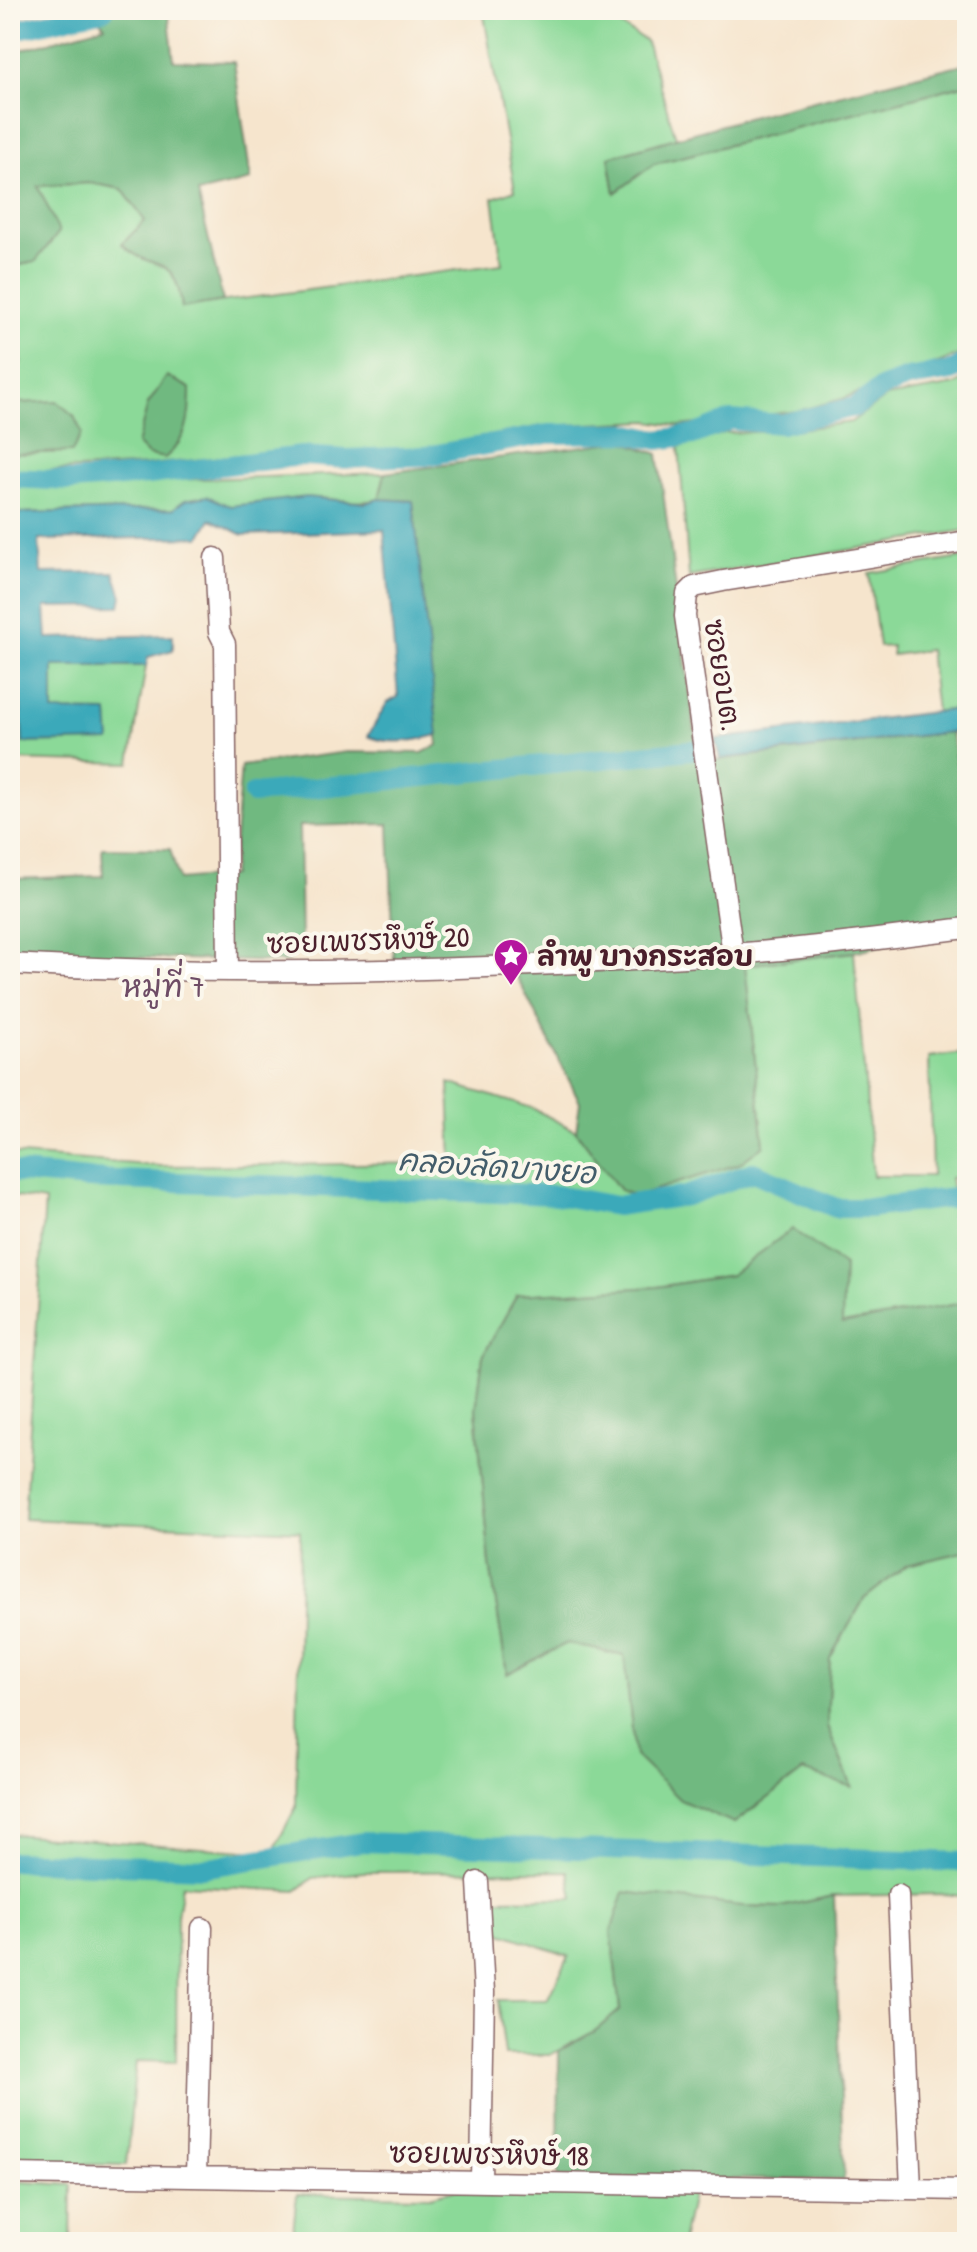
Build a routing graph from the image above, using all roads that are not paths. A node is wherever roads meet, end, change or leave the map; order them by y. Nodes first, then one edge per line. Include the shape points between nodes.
1 (967, 541) edge
2 (215, 558) dead end
3 (967, 928) edge
4 (733, 954) junction
5 (10, 964) edge
6 (228, 971) junction
7 (478, 1882) dead end
8 (898, 1895) dead end
9 (202, 1928) dead end
10 (10, 2174) edge
11 (196, 2177) junction
12 (481, 2181) junction
13 (911, 2189) junction
14 (967, 2190) edge

1 - 4 street, ซอยอบต. via 723,581 694,587 687,594 685,616
2 - 6 street via 219,632 225,644
3 - 4 street, ซอยเพชรหึงษ์ 20
4 - 6 street, ซอยเพชรหึงษ์ 20
5 - 6 street, ซอยเพชรหึงษ์ 20
7 - 12 street via 484,1992
8 - 13 street
9 - 11 street
10 - 11 street, ซอยเพชรหึงษ์ 18
11 - 12 street, ซอยเพชรหึงษ์ 18
12 - 13 street, ซอยเพชรหึงษ์ 18
13 - 14 street, ซอยเพชรหึงษ์ 18

